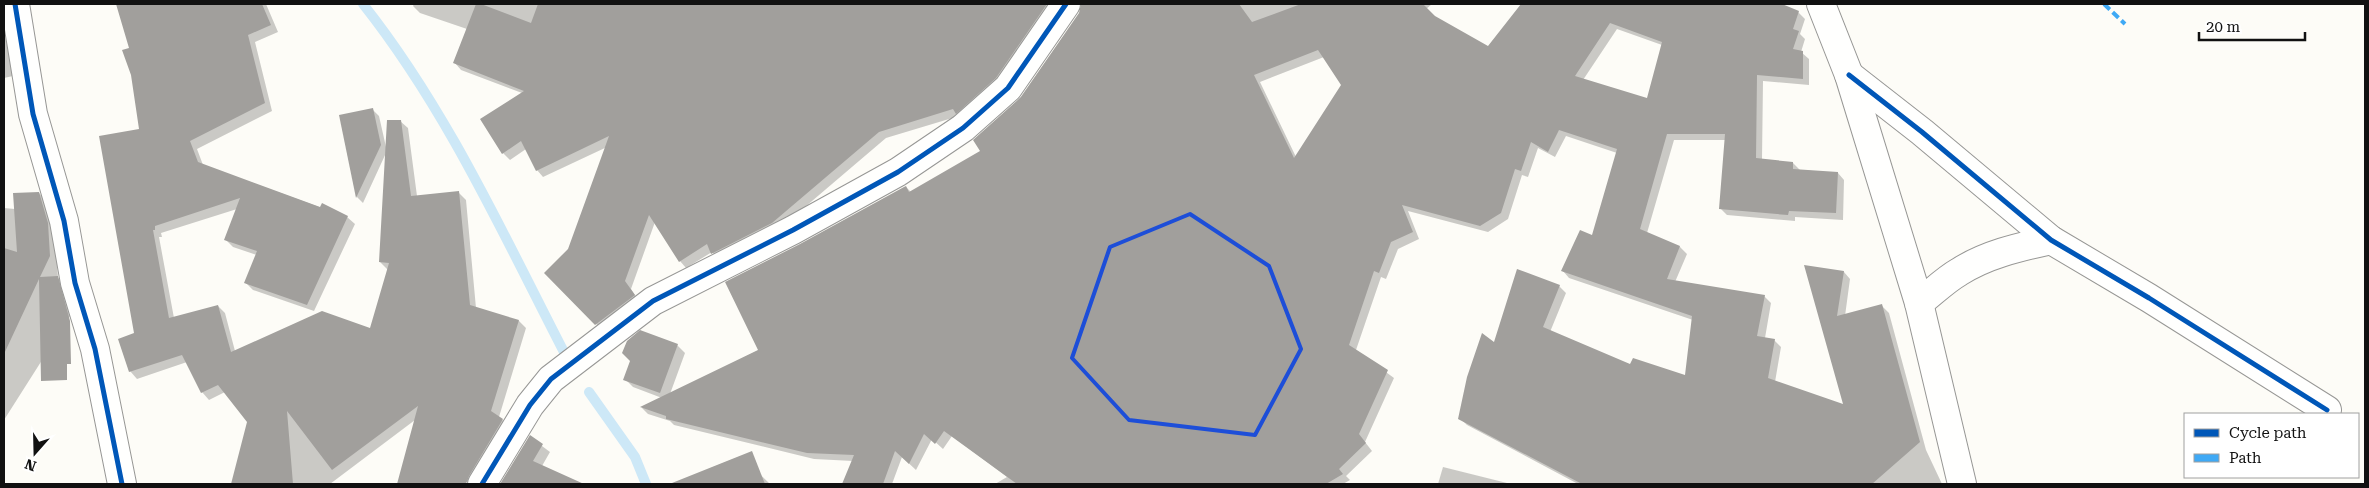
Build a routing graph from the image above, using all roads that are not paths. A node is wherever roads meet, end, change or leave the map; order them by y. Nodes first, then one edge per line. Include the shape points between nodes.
1 (15, 4) edge
2 (1066, 4) edge
3 (1821, 4) edge
4 (1849, 75) junction
5 (2051, 240) junction
6 (1919, 303) junction
7 (2327, 410) dead end
8 (122, 484) edge
9 (482, 484) edge
10 (1962, 484) edge

1 - 8 street via 33,114 64,221 76,283 95,349
2 - 9 street via 1008,88 963,128 898,172 653,301 551,379 530,405
3 - 4 street
4 - 5 street
4 - 6 street
5 - 6 street via 2018,247 1980,261 1958,272
5 - 7 street
6 - 10 street

